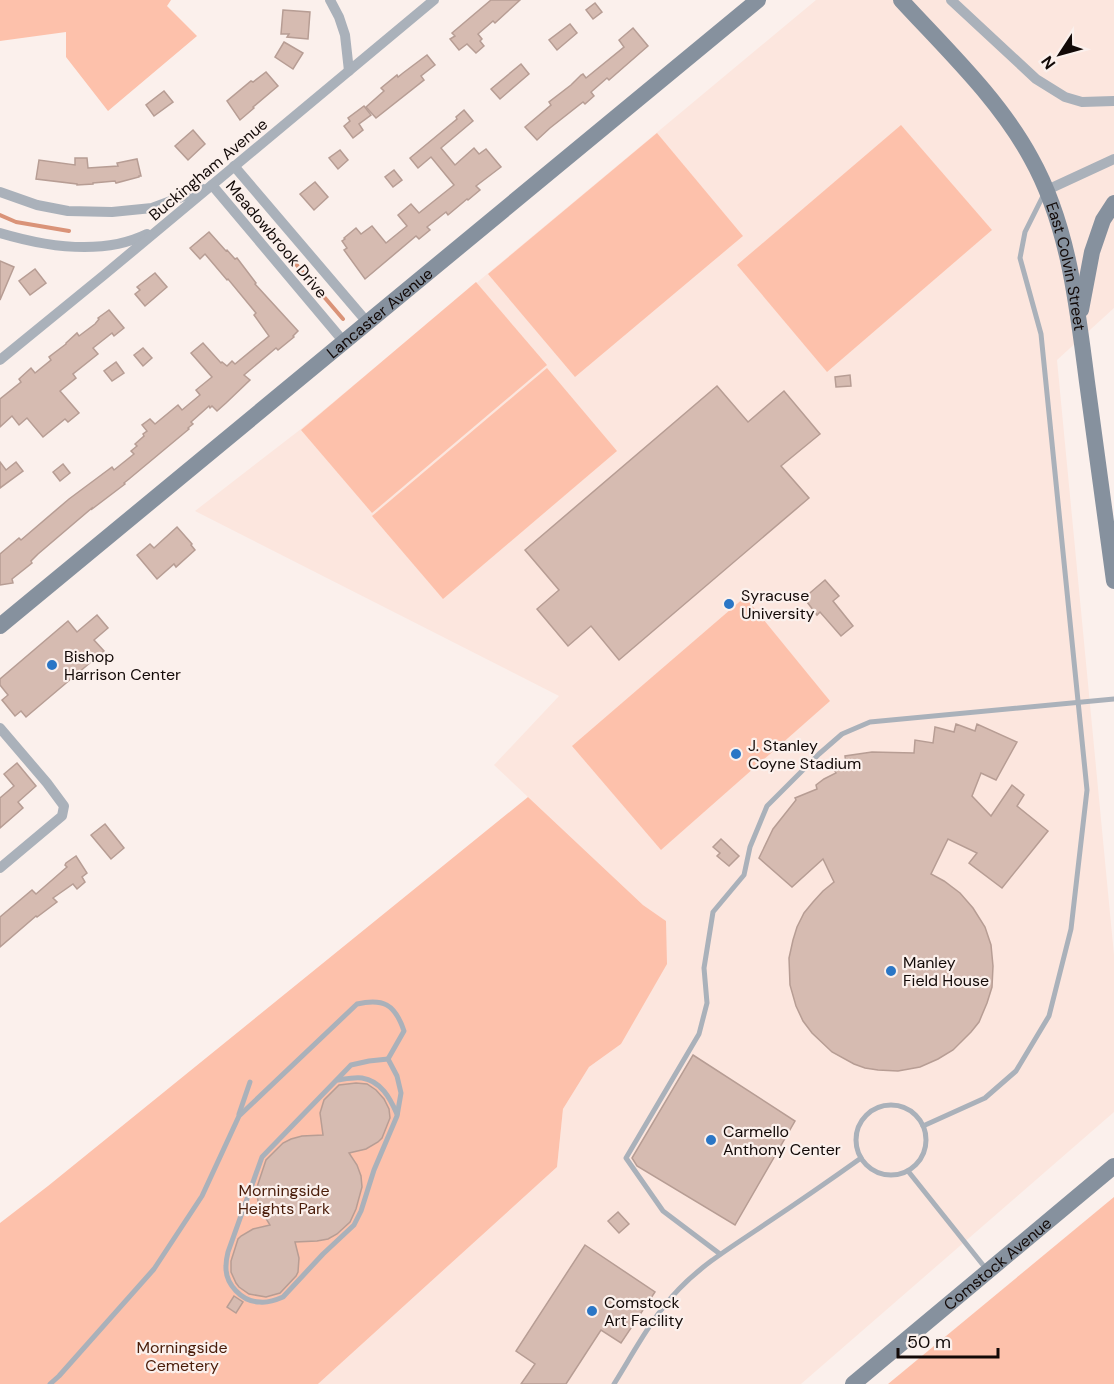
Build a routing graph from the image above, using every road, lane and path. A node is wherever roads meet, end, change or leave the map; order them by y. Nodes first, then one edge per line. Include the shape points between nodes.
1 (330, 0) edge
2 (434, 0) edge
3 (758, 0) edge
4 (901, 0) edge
5 (951, 0) edge
6 (349, 71) junction
7 (1114, 101) edge
8 (1114, 159) edge
9 (234, 166) junction
10 (212, 185) junction
11 (1047, 190) junction
12 (0, 192) edge
13 (1114, 203) edge
14 (164, 225) junction
15 (0, 233) edge
16 (367, 322) junction
17 (1079, 323) junction
18 (344, 342) junction
19 (0, 360) edge
20 (1114, 581) edge
21 (0, 626) edge
22 (1114, 699) edge
23 (1079, 702) junction
24 (0, 728) edge
25 (0, 868) edge
26 (388, 1059) junction
27 (338, 1080) junction
28 (250, 1082) dead end
29 (239, 1116) junction
30 (397, 1116) junction
31 (923, 1126) junction
32 (861, 1158) junction
33 (1114, 1166) edge
34 (908, 1171) junction
35 (720, 1254) junction
36 (988, 1272) junction
37 (50, 1384) edge
38 (614, 1384) edge
39 (853, 1384) edge

1 - 6 street via 345,35
2 - 6 street, Buckingham Avenue
3 - 16 street, Lancaster Avenue
4 - 11 street, East Colvin Street via 997,106 1031,157
5 - 7 street via 1036,79 1065,97 1082,102
6 - 9 street, Buckingham Avenue
8 - 11 street
9 - 10 street, Buckingham Avenue
9 - 16 street, Meadowbrook Drive
10 - 12 street, Meadowbrook Drive via 152,208 112,212 68,211
10 - 14 street, Buckingham Avenue
10 - 18 street, Meadowbrook Drive
11 - 17 street, East Colvin Street via 1067,257
11 - 23 lane via 1025,232 1020,258 1041,334
13 - 17 street via 1103,220 1092,252
14 - 15 street via 135,240 90,247 53,245
14 - 19 street, Buckingham Avenue
16 - 18 street, Lancaster Avenue
17 - 20 street, East Colvin Street
18 - 21 street, Lancaster Avenue
22 - 23 lane
23 - 31 lane via 1087,790 1071,929 1049,1016 1016,1071 985,1098
23 - 35 lane via 870,722 842,734 767,806 750,847 744,875 712,912 704,968 707,1002 699,1034 626,1158 663,1211
24 - 25 street via 64,806 62,816
26 - 27 lane via 351,1065
26 - 29 lane via 404,1030 399,1018 385,1003 357,1004
26 - 30 lane via 401,1093
27 - 30 lane via 361,1078 374,1082 390,1098
27 - 30 lane via 262,1157 225,1267 230,1284 248,1299 263,1302 283,1297 354,1225
28 - 29 lane
29 - 37 lane via 202,1196 154,1269
31 - 32 lane via 910,1110 896,1105 875,1108 859,1124 856,1136
31 - 34 lane via 925,1148 921,1159
32 - 34 lane via 874,1171 885,1175
32 - 35 lane
33 - 36 street, Comstock Avenue
34 - 36 lane
35 - 38 lane via 676,1292 647,1329
36 - 39 street, Comstock Avenue

